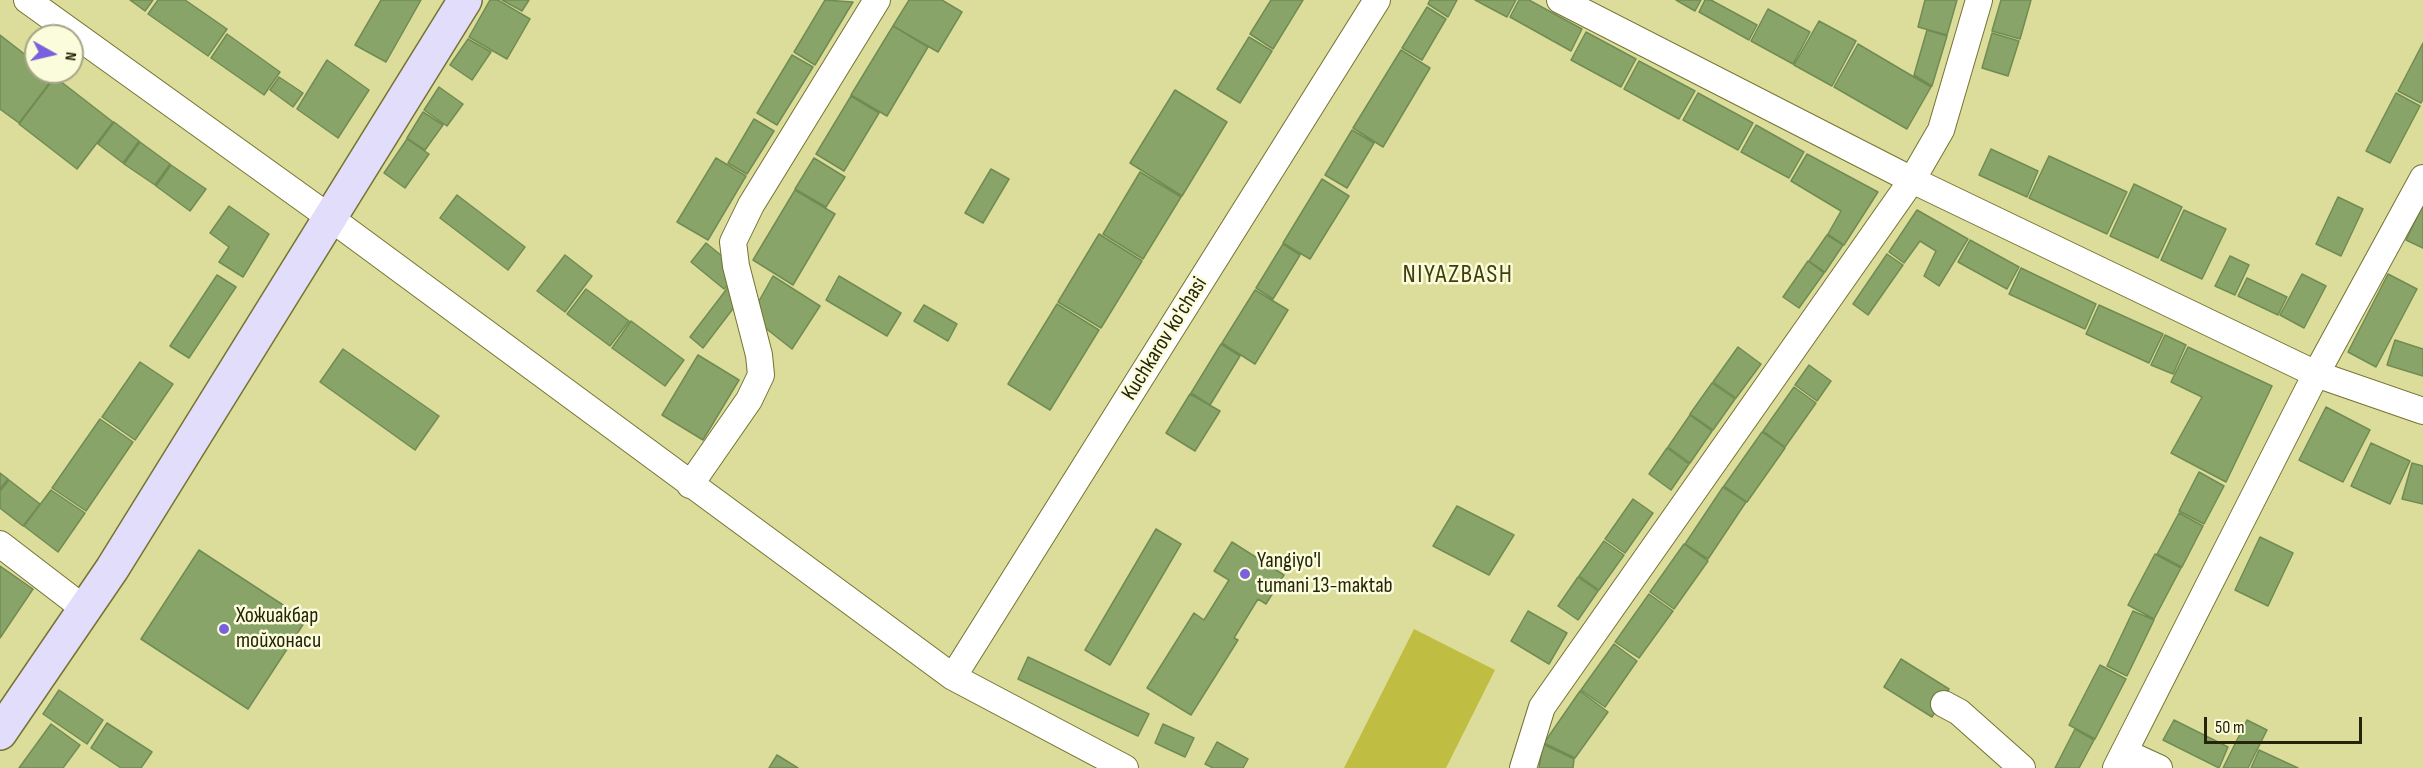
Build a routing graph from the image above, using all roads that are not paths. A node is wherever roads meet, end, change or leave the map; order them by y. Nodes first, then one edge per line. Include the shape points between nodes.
1 (27, 0) edge
2 (465, 0) edge
3 (877, 0) edge
4 (1377, 0) edge
5 (1560, 0) edge
6 (1979, 0) edge
7 (2423, 178) edge
8 (1912, 180) junction
9 (329, 218) junction
10 (2316, 374) junction
11 (2423, 411) edge
12 (690, 485) junction
13 (0, 544) edge
14 (86, 610) junction
15 (953, 677) junction
16 (1944, 704) dead end
17 (0, 733) edge
18 (2120, 760) edge
19 (1125, 768) edge
20 (1523, 768) edge
21 (2022, 768) edge
22 (2159, 768) edge

1 - 9 street
2 - 9 main road
3 - 12 street via 751,205 733,242 761,375 749,400
4 - 15 street, Kuchkarov ko'chasi
5 - 8 street
6 - 8 street via 1941,130
7 - 10 street
8 - 10 street
8 - 20 street via 1542,707
9 - 12 street
9 - 14 main road
10 - 11 street
10 - 18 street
12 - 15 street
13 - 14 street
14 - 17 main road
15 - 19 street
16 - 21 street via 1959,712
18 - 22 street

